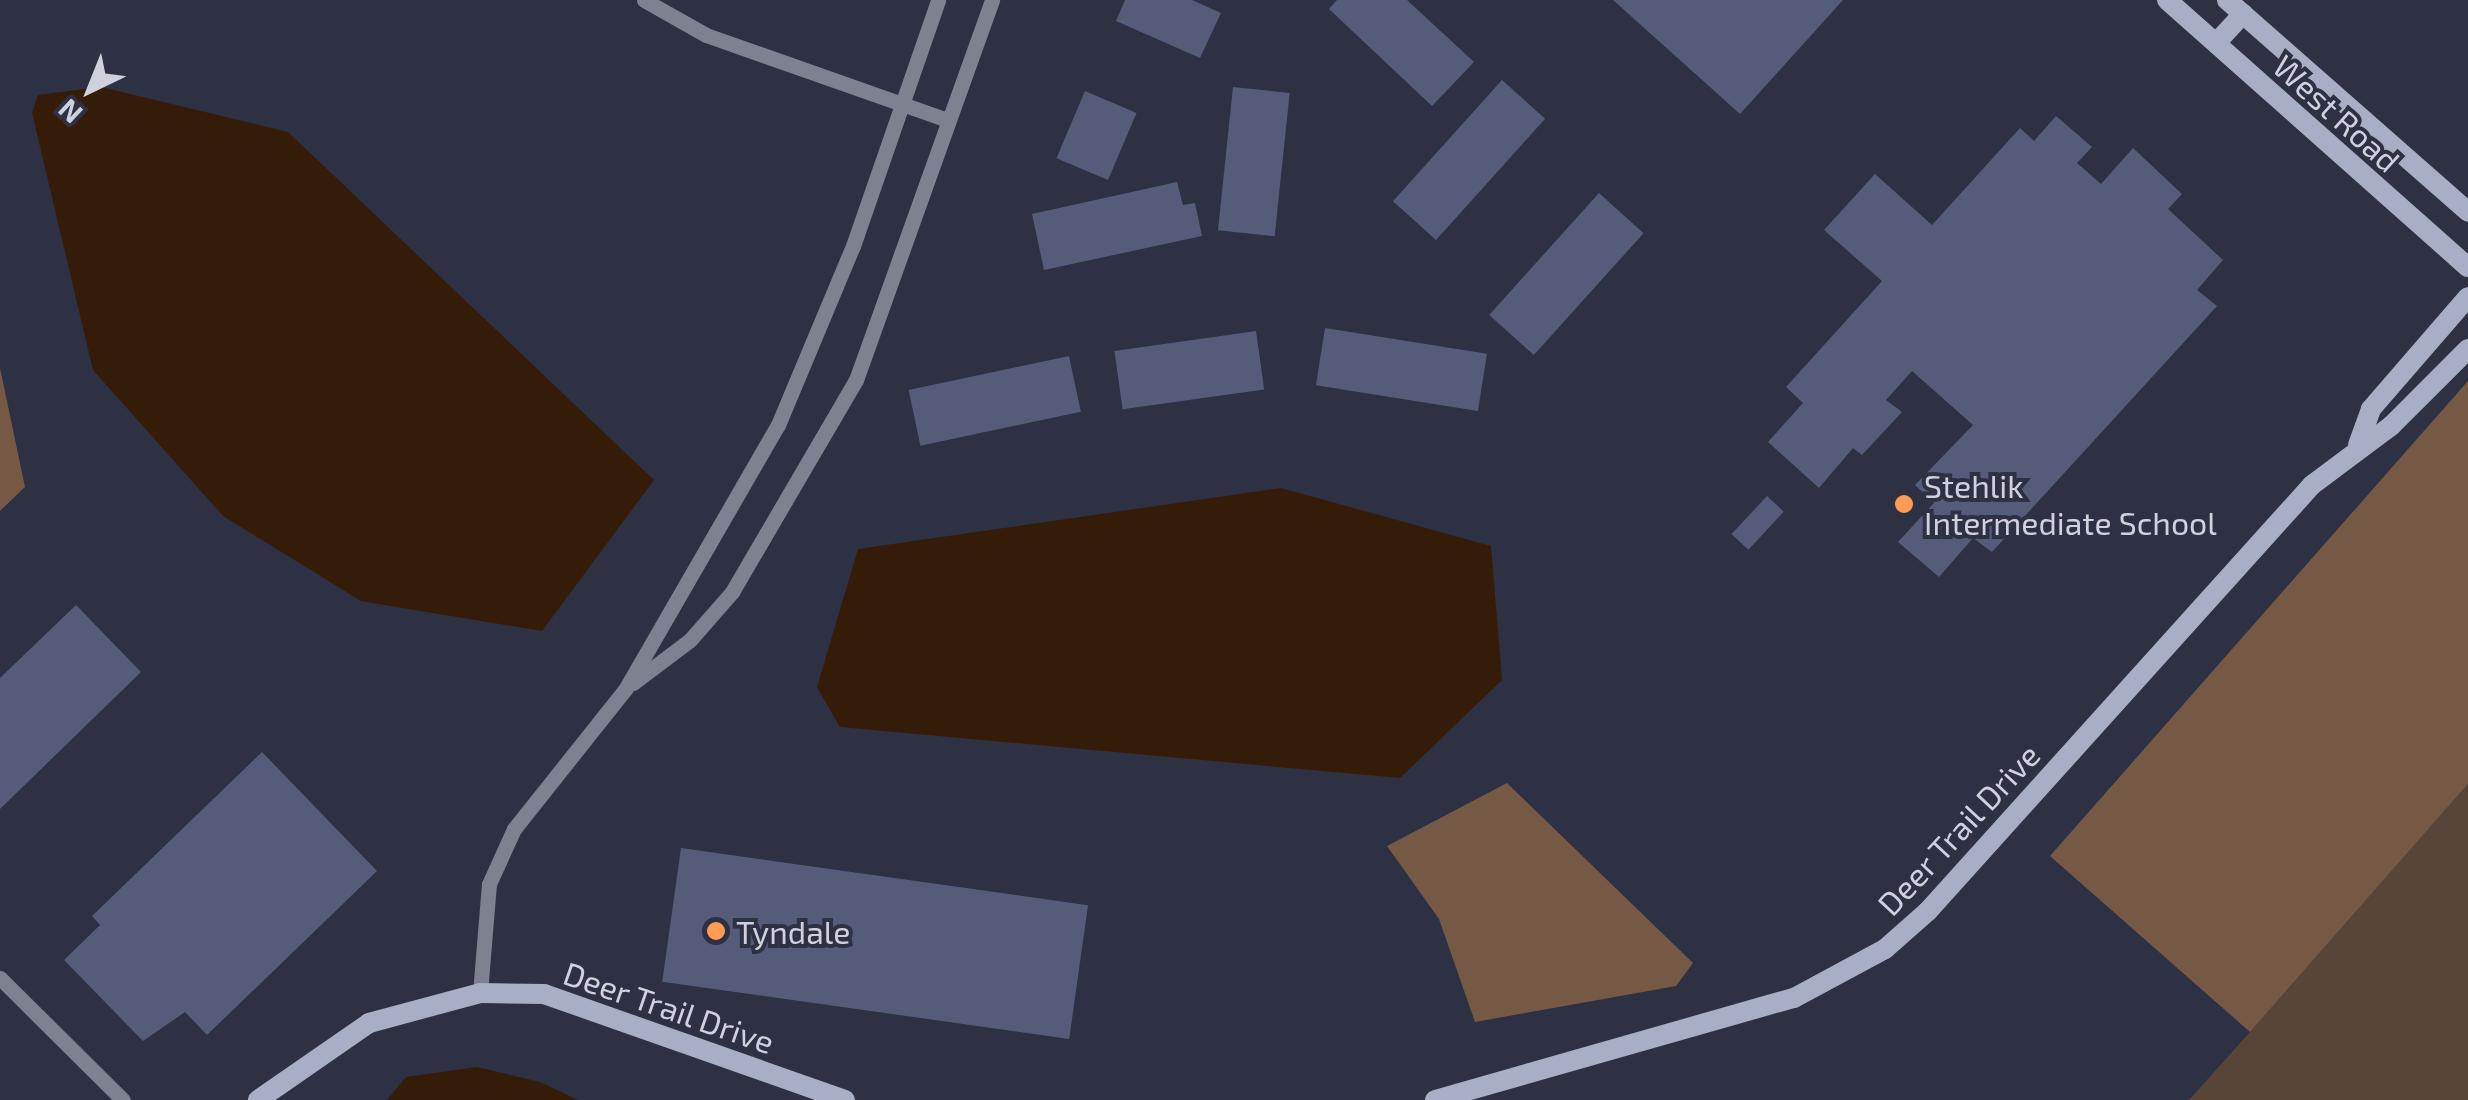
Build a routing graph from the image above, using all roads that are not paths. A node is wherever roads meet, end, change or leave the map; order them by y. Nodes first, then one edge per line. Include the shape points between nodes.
1 (644, 0) edge
2 (938, 0) edge
3 (992, 0) edge
4 (2167, 0) edge
5 (2235, 7) edge
6 (2216, 43) junction
7 (902, 104) junction
8 (948, 120) junction
9 (2468, 212) edge
10 (2468, 267) edge
11 (2468, 297) edge
12 (2468, 349) edge
13 (2358, 445) junction
14 (626, 688) junction
15 (0, 978) edge
16 (480, 994) junction
17 (124, 1100) edge
18 (258, 1100) edge
19 (846, 1100) edge
20 (1435, 1100) edge

1 - 7 street via 706,35
2 - 7 street
3 - 8 street
4 - 6 street, West Road
5 - 6 street
5 - 9 street, West Road
6 - 10 street, West Road
7 - 8 street
7 - 14 street via 814,349 778,425
8 - 14 street via 847,396 732,592 690,640
11 - 13 street, Deer Trail Drive via 2372,409
12 - 13 street, Deer Trail Drive via 2391,426
13 - 20 street, Deer Trail Drive via 2312,485 1928,912 1885,949 1794,998
14 - 16 street via 514,829 489,884
15 - 17 street
16 - 18 street, Deer Trail Drive via 369,1022
16 - 19 street, Deer Trail Drive via 544,994

